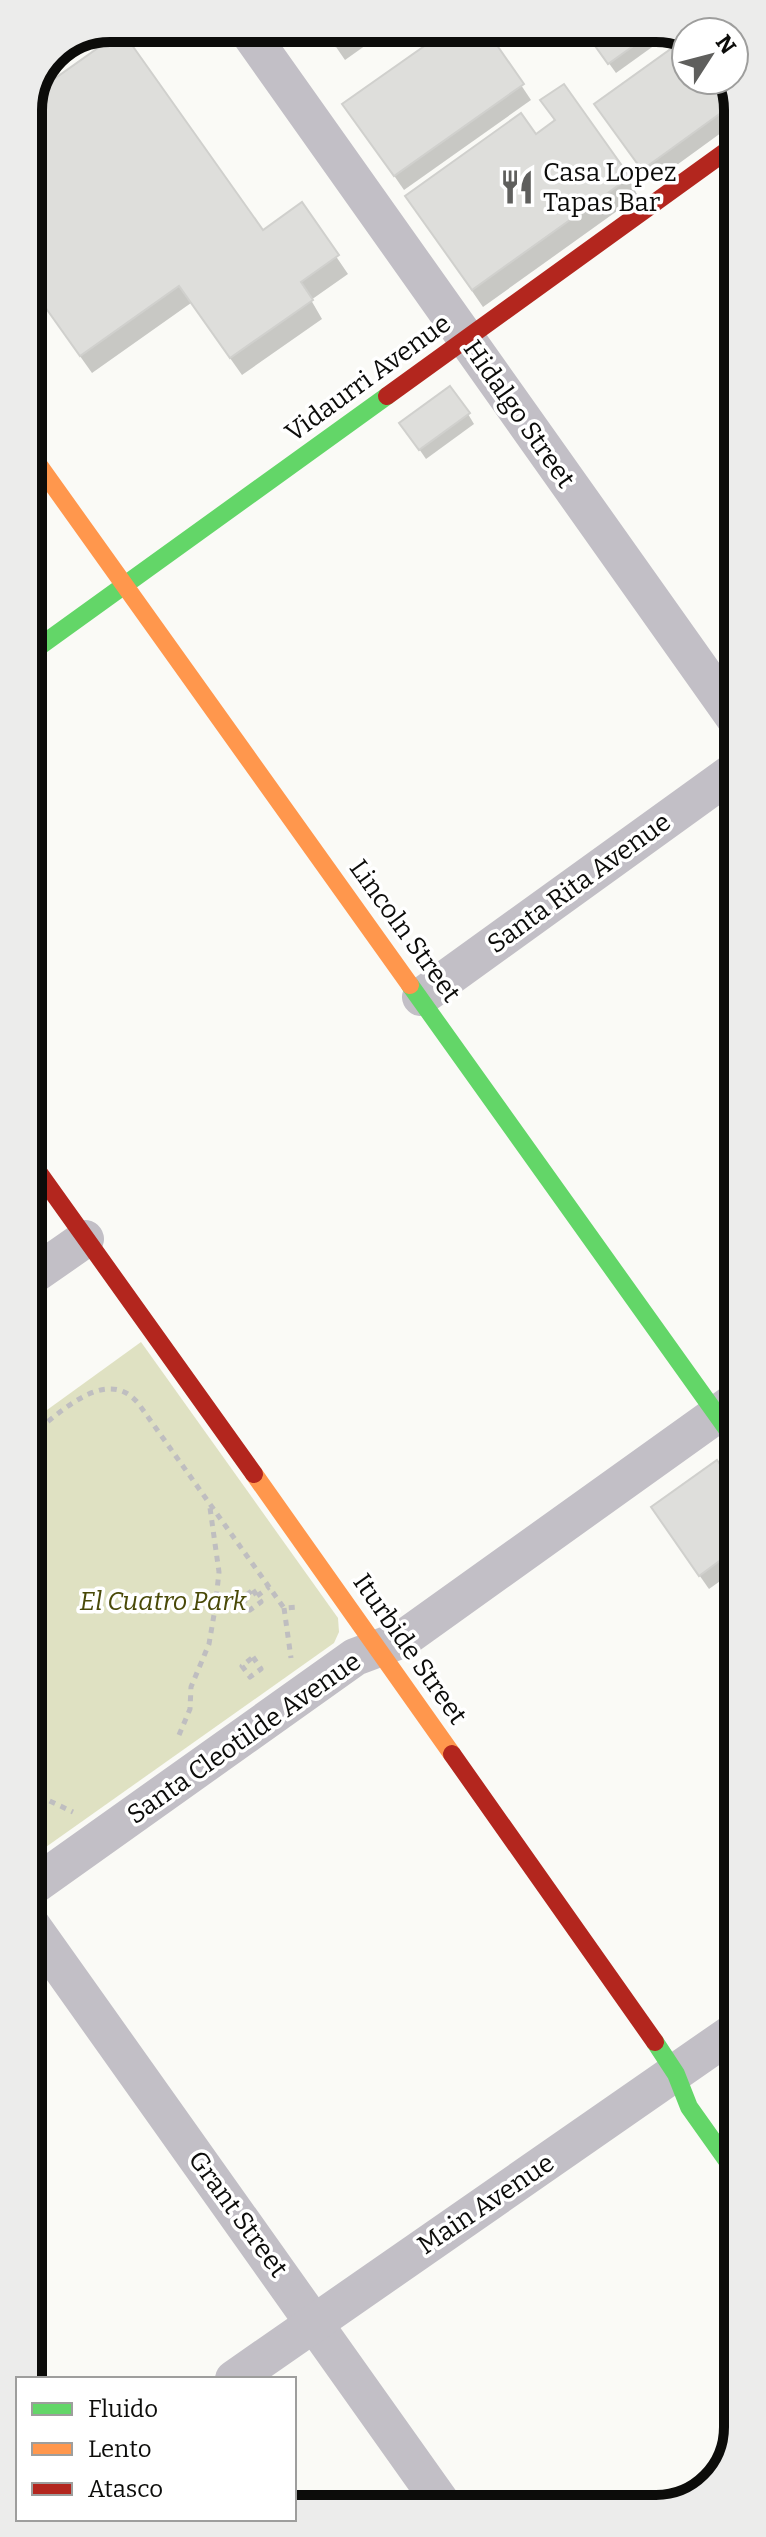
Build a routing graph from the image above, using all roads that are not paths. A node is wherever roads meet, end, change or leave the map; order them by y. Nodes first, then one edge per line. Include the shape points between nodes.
1 (256, 42) edge
2 (724, 153) edge
3 (466, 340) junction
4 (42, 469) edge
5 (126, 585) junction
6 (42, 645) edge
7 (724, 703) edge
8 (724, 778) edge
9 (421, 997) junction
10 (42, 1178) edge
11 (85, 1239) junction
12 (42, 1269) edge
13 (724, 1411) edge
14 (724, 1423) edge
15 (378, 1648) junction
16 (42, 1880) edge
17 (42, 1940) edge
18 (724, 2039) edge
19 (676, 2074) junction
20 (724, 2156) edge
21 (314, 2321) junction
22 (237, 2377) edge
23 (436, 2495) edge

1 - 3 street, Hidalgo Street
2 - 3 street, Vidaurri Avenue
3 - 5 street, Vidaurri Avenue
3 - 7 street, Hidalgo Street
4 - 5 street, Lincoln Street
5 - 6 street, Vidaurri Avenue
5 - 9 street, Lincoln Street
8 - 9 street, Santa Rita Avenue
9 - 13 street, Lincoln Street
10 - 11 street, Iturbide Street
11 - 12 street
11 - 15 street, Iturbide Street
14 - 15 street, Santa Cleotilde Avenue via 403,1639
15 - 16 street, Santa Cleotilde Avenue via 355,1657
15 - 19 street, Iturbide Street
17 - 21 street, Grant Street
18 - 19 street, Main Avenue
19 - 20 street, Iturbide Street via 689,2107
19 - 21 street, Main Avenue
21 - 22 street, Main Avenue
21 - 23 street, Grant Street

